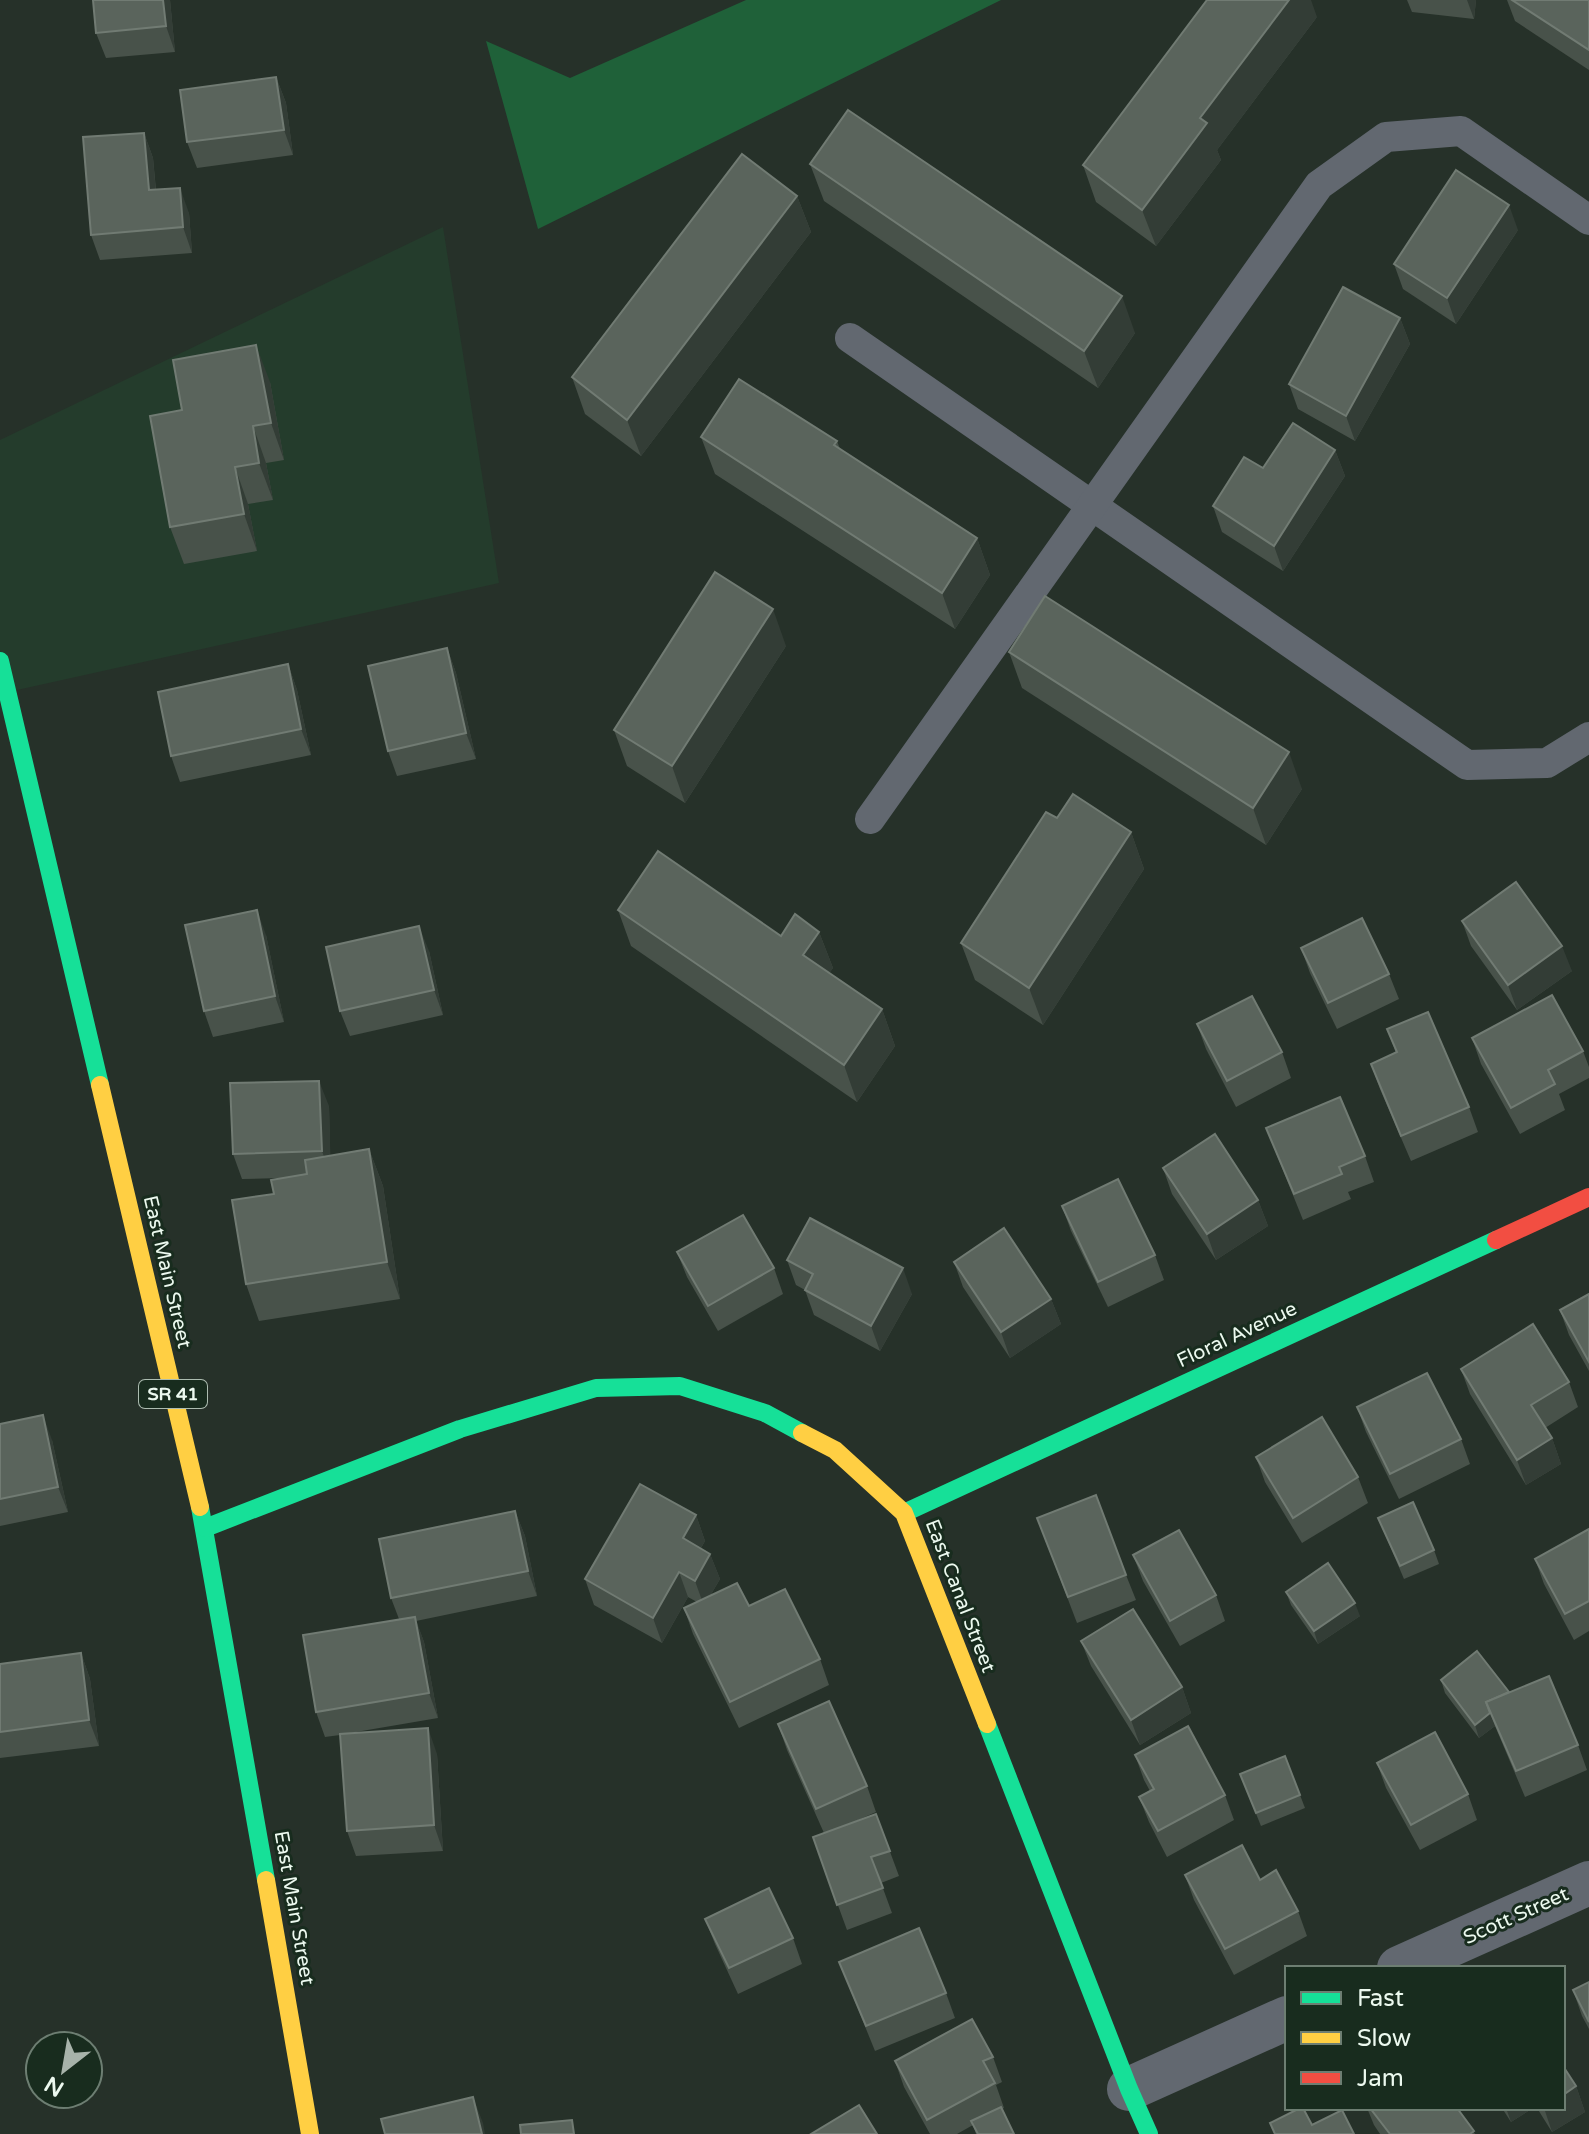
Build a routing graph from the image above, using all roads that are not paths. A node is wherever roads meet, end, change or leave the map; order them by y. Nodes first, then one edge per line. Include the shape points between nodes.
1 (1589, 220) edge
2 (850, 338) dead end
3 (1092, 505) junction
4 (0, 661) edge
5 (1589, 737) edge
6 (870, 819) dead end
7 (1589, 1197) edge
8 (904, 1513) junction
9 (205, 1528) junction
10 (1589, 1883) edge
11 (1403, 1966) edge
12 (1285, 2019) edge
13 (1129, 2089) junction
14 (310, 2134) edge
15 (1149, 2134) edge

1 - 3 lane via 1461,131 1386,137 1319,185
2 - 3 lane
3 - 5 lane via 1467,765 1547,763
3 - 6 lane
4 - 9 street, East Main Street / SR 41
7 - 8 street, Floral Avenue
8 - 9 street, East Canal Street via 835,1450 765,1413 680,1386 596,1388 460,1429
8 - 13 street, East Canal Street
9 - 14 street, East Main Street / SR 41
10 - 11 street, Scott Street
12 - 13 street
13 - 15 street, East Canal Street

